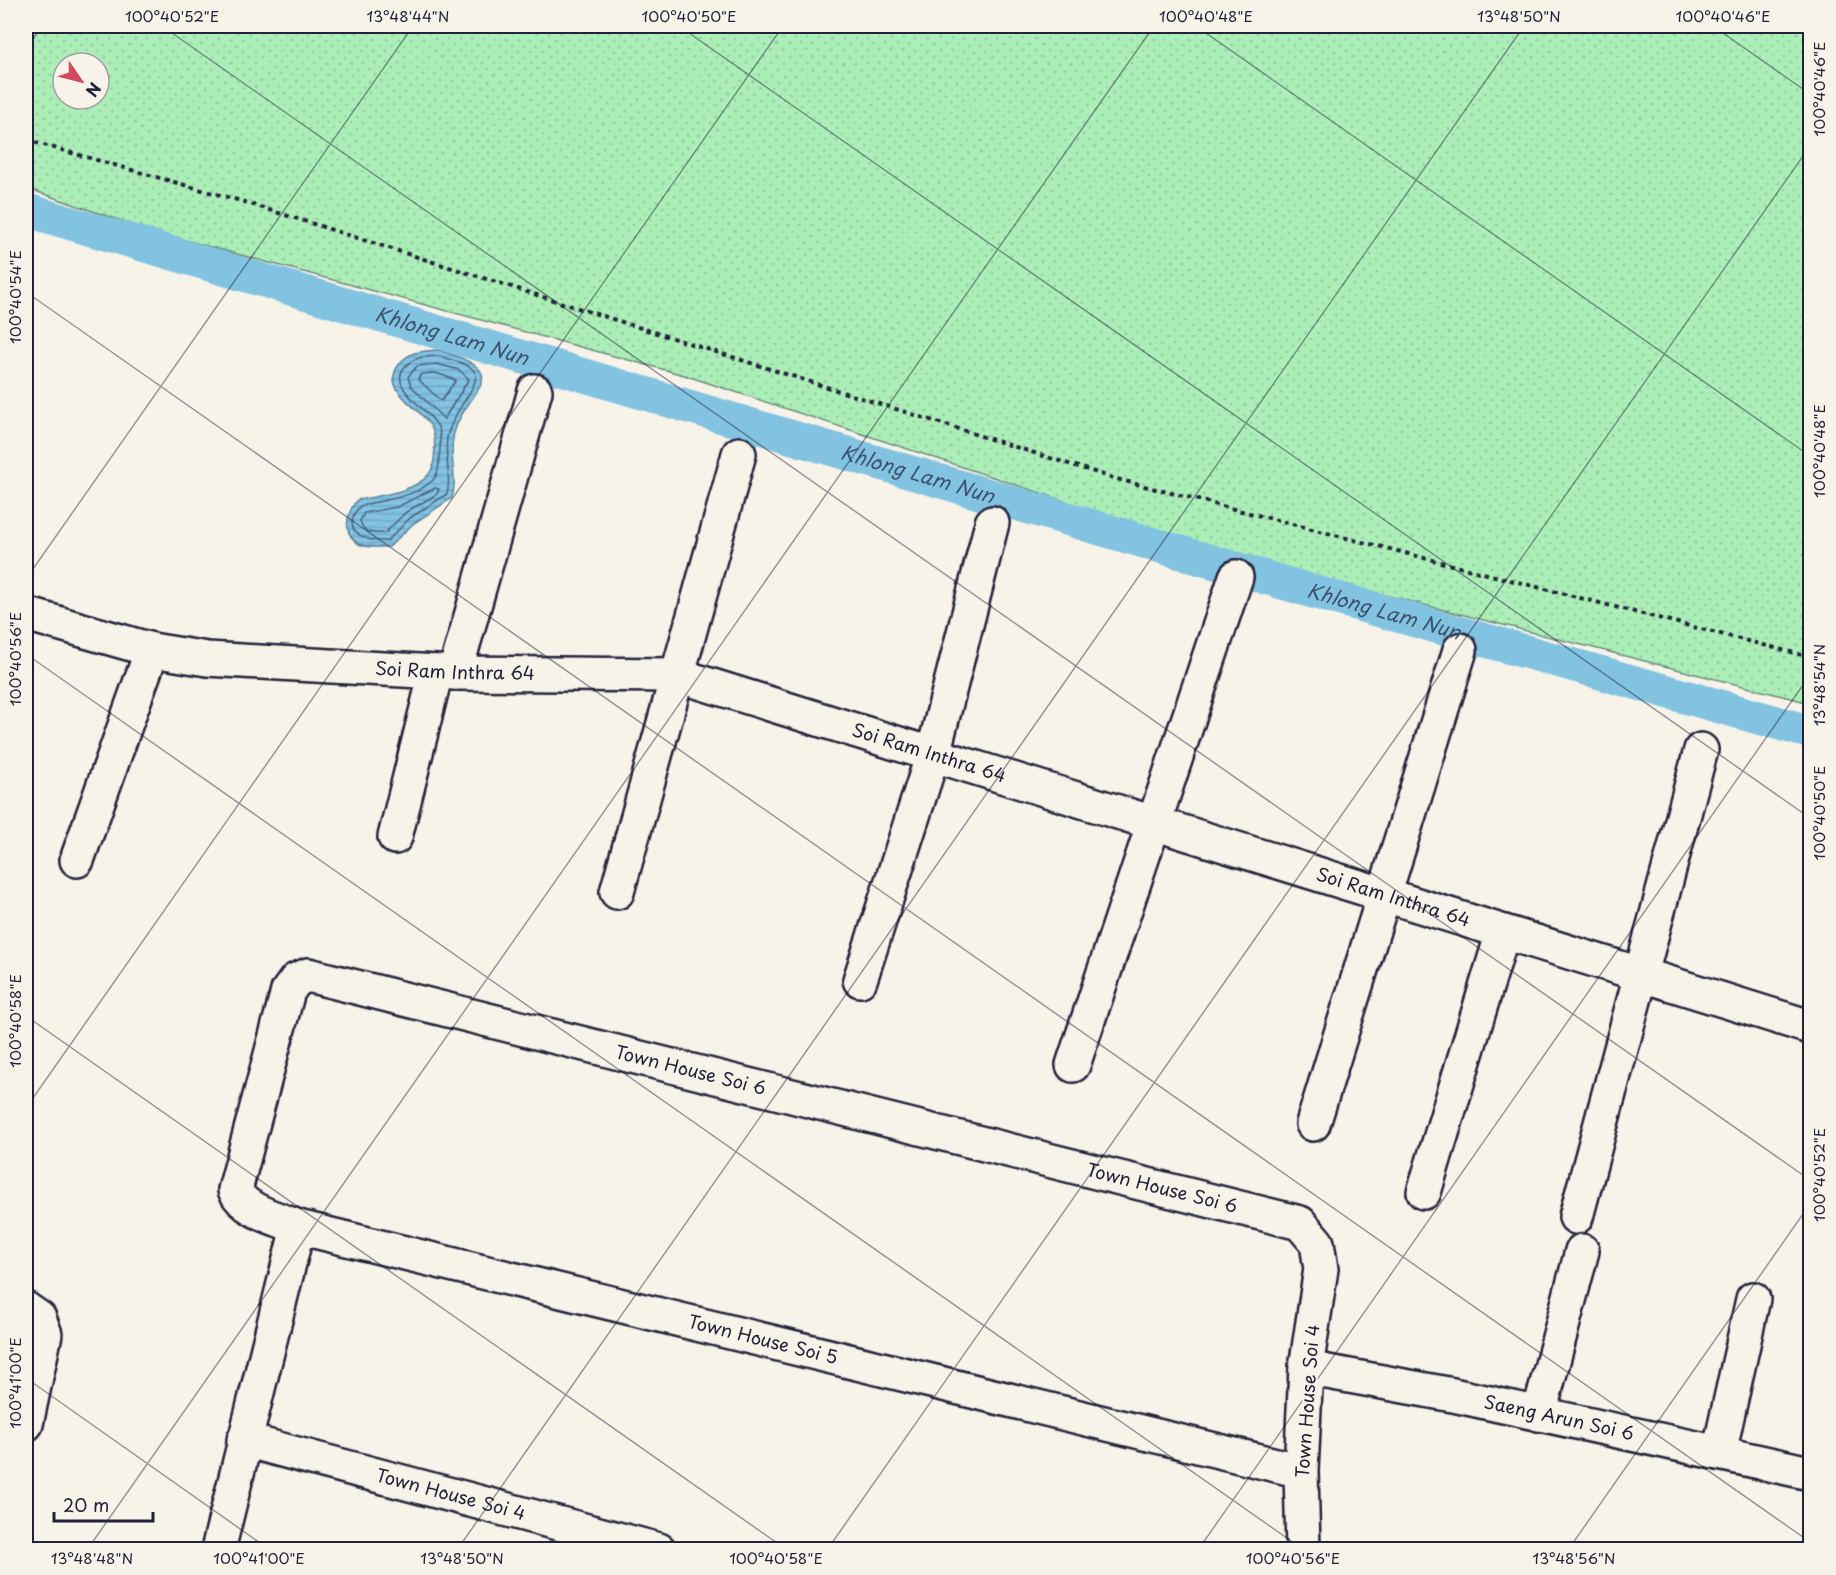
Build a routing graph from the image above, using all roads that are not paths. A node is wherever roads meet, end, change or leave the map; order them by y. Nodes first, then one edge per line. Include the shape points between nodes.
1 (535, 391) dead end
2 (739, 454) dead end
3 (992, 523) dead end
4 (1236, 577) dead end
5 (26, 614) edge
6 (152, 650) junction
7 (1460, 650) dead end
8 (445, 672) junction
9 (677, 675) junction
10 (1701, 750) dead end
11 (933, 754) junction
12 (1153, 823) junction
13 (395, 837) dead end
14 (77, 860) dead end
15 (617, 892) dead end
16 (1385, 894) junction
17 (1503, 932) junction
18 (1642, 974) junction
19 (860, 980) dead end
20 (1810, 1026) edge
21 (1073, 1065) dead end
22 (1313, 1124) dead end
23 (235, 1190) joint
24 (1424, 1192) dead end
25 (1576, 1217) dead end
26 (1300, 1223) joint
27 (298, 1227) junction
28 (1582, 1251) dead end
29 (1753, 1299) dead end
30 (26, 1309) edge
31 (1306, 1368) junction
32 (1539, 1414) junction
33 (26, 1424) edge
34 (244, 1440) junction
35 (1719, 1453) junction
36 (1301, 1471) junction
37 (1810, 1473) edge
38 (1304, 1549) edge
39 (218, 1550) edge
40 (659, 1550) edge

1 - 8 street
2 - 9 street
3 - 11 street
4 - 12 street
5 - 6 street, Soi Ram Inthra 64
6 - 8 street, Soi Ram Inthra 64 via 207,658
6 - 14 street
7 - 16 street
8 - 9 street, Soi Ram Inthra 64
8 - 13 street
9 - 11 street, Soi Ram Inthra 64
9 - 15 street
10 - 18 street
11 - 12 street, Soi Ram Inthra 64
11 - 19 street
12 - 16 street, Soi Ram Inthra 64
12 - 21 street
16 - 17 street, Soi Ram Inthra 64
16 - 22 street
17 - 18 street, Soi Ram Inthra 64
17 - 24 street
18 - 20 street, Soi Ram Inthra 64
18 - 25 street
23 - 26 street, Town House Soi 6 via 288,991 296,980 308,975
23 - 27 street, Town House Soi 5 via 248,1207
26 - 31 street, Town House Soi 4 via 1317,1243 1321,1269
27 - 34 street
27 - 36 street, Town House Soi 5
28 - 32 street
29 - 35 street
30 - 33 street via 39,1318 45,1334
31 - 32 street, Saeng Arun Soi 6
31 - 36 street, Town House Soi 4
32 - 35 street, Saeng Arun Soi 6
34 - 39 street
34 - 40 street, Town House Soi 4
35 - 37 street, Saeng Arun Soi 6
36 - 38 street, Town House Soi 4

